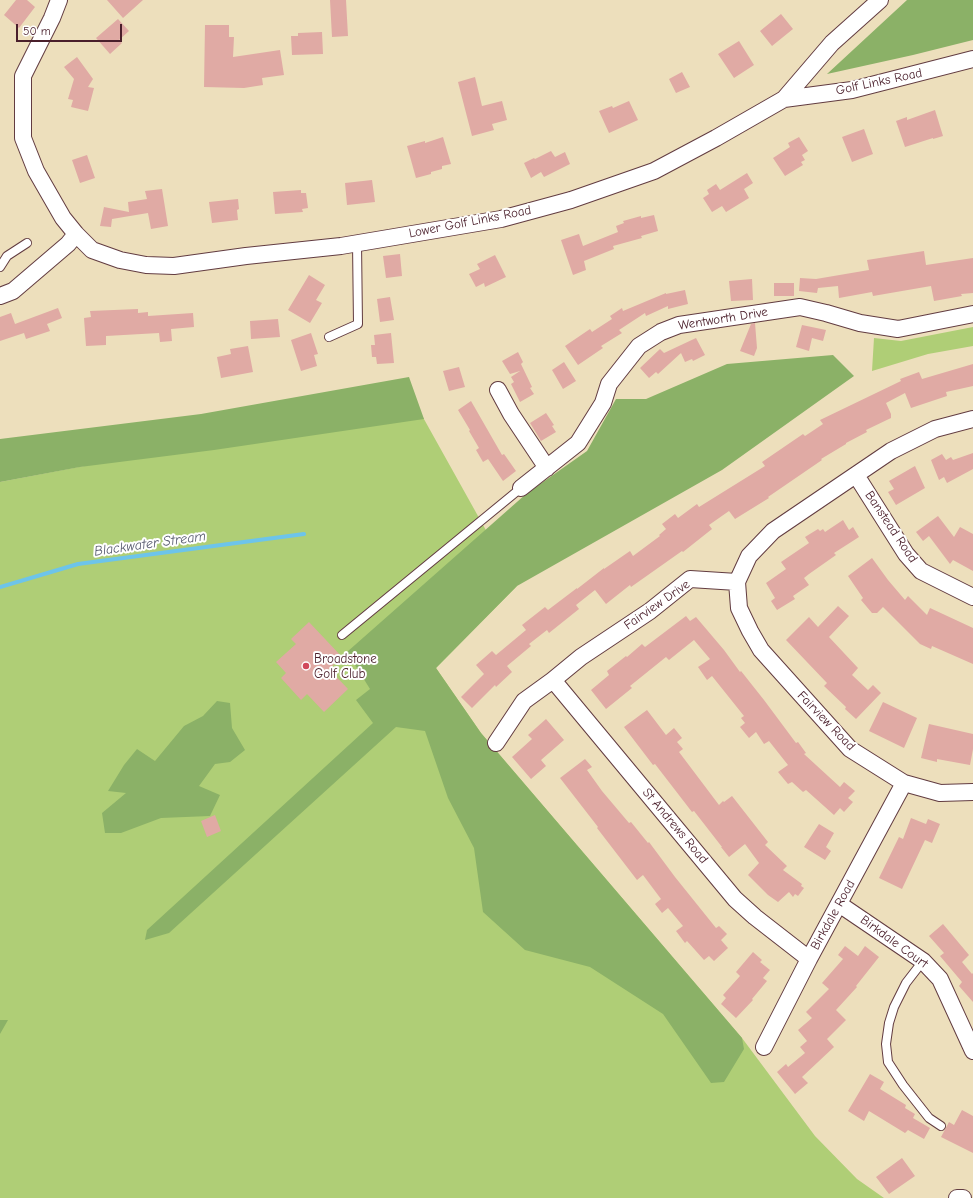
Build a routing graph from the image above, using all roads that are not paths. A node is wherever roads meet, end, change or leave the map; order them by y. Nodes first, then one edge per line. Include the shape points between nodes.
1 (59, 0) edge
2 (880, 0) edge
3 (973, 59) edge
4 (784, 99) junction
5 (76, 234) junction
6 (27, 243) dead end
7 (357, 243) junction
8 (0, 267) edge
9 (1, 293) edge
10 (973, 314) edge
11 (329, 337) dead end
12 (498, 390) dead end
13 (973, 419) edge
14 (547, 468) junction
15 (856, 475) junction
16 (521, 488) joint
17 (737, 582) junction
18 (973, 597) edge
19 (342, 635) dead end
20 (554, 680) junction
21 (496, 743) dead end
22 (904, 783) junction
23 (973, 792) edge
24 (839, 904) junction
25 (809, 959) junction
26 (923, 961) junction
27 (764, 1047) dead end
28 (973, 1050) edge
29 (941, 1126) dead end
30 (957, 1198) edge
31 (963, 1198) edge

1 - 5 street, Lower Golf Links Road via 23,76 23,138 36,171 63,218
2 - 4 street, Lower Golf Links Road via 832,43
3 - 4 street, Golf Links Road via 852,90
4 - 7 street, Lower Golf Links Road via 654,171 572,200 501,219
5 - 7 street, Lower Golf Links Road via 92,250 120,260 167,266
5 - 9 street via 68,244 13,291
6 - 8 lane via 8,256
7 - 11 lane via 358,324
10 - 14 street, Wentworth Drive via 898,329 860,323 800,307 679,325 661,332 639,346 609,384 603,403 578,444
12 - 14 street
13 - 15 street via 935,429 891,451
14 - 16 street, Wentworth Drive
15 - 17 street via 773,531 748,556
15 - 18 street, Banstead Road via 906,554 921,571
16 - 19 lane
17 - 20 street, Fairview Drive via 690,579 650,611 581,657
17 - 22 street, Fairview Road via 739,608 761,650 850,749
20 - 21 street, Fairview Drive via 524,701
20 - 25 street, St Andrews Road via 735,898
22 - 23 street, Fairview Road via 940,793
22 - 24 street, Birkdale Road
24 - 25 street, Birkdale Road
24 - 26 street, Birkdale Court
25 - 27 street, Birkdale Road
26 - 28 street, Birkdale Court via 940,979
26 - 29 lane via 906,983 894,1007 886,1044 888,1062 903,1085 929,1118
30 - 31 street

